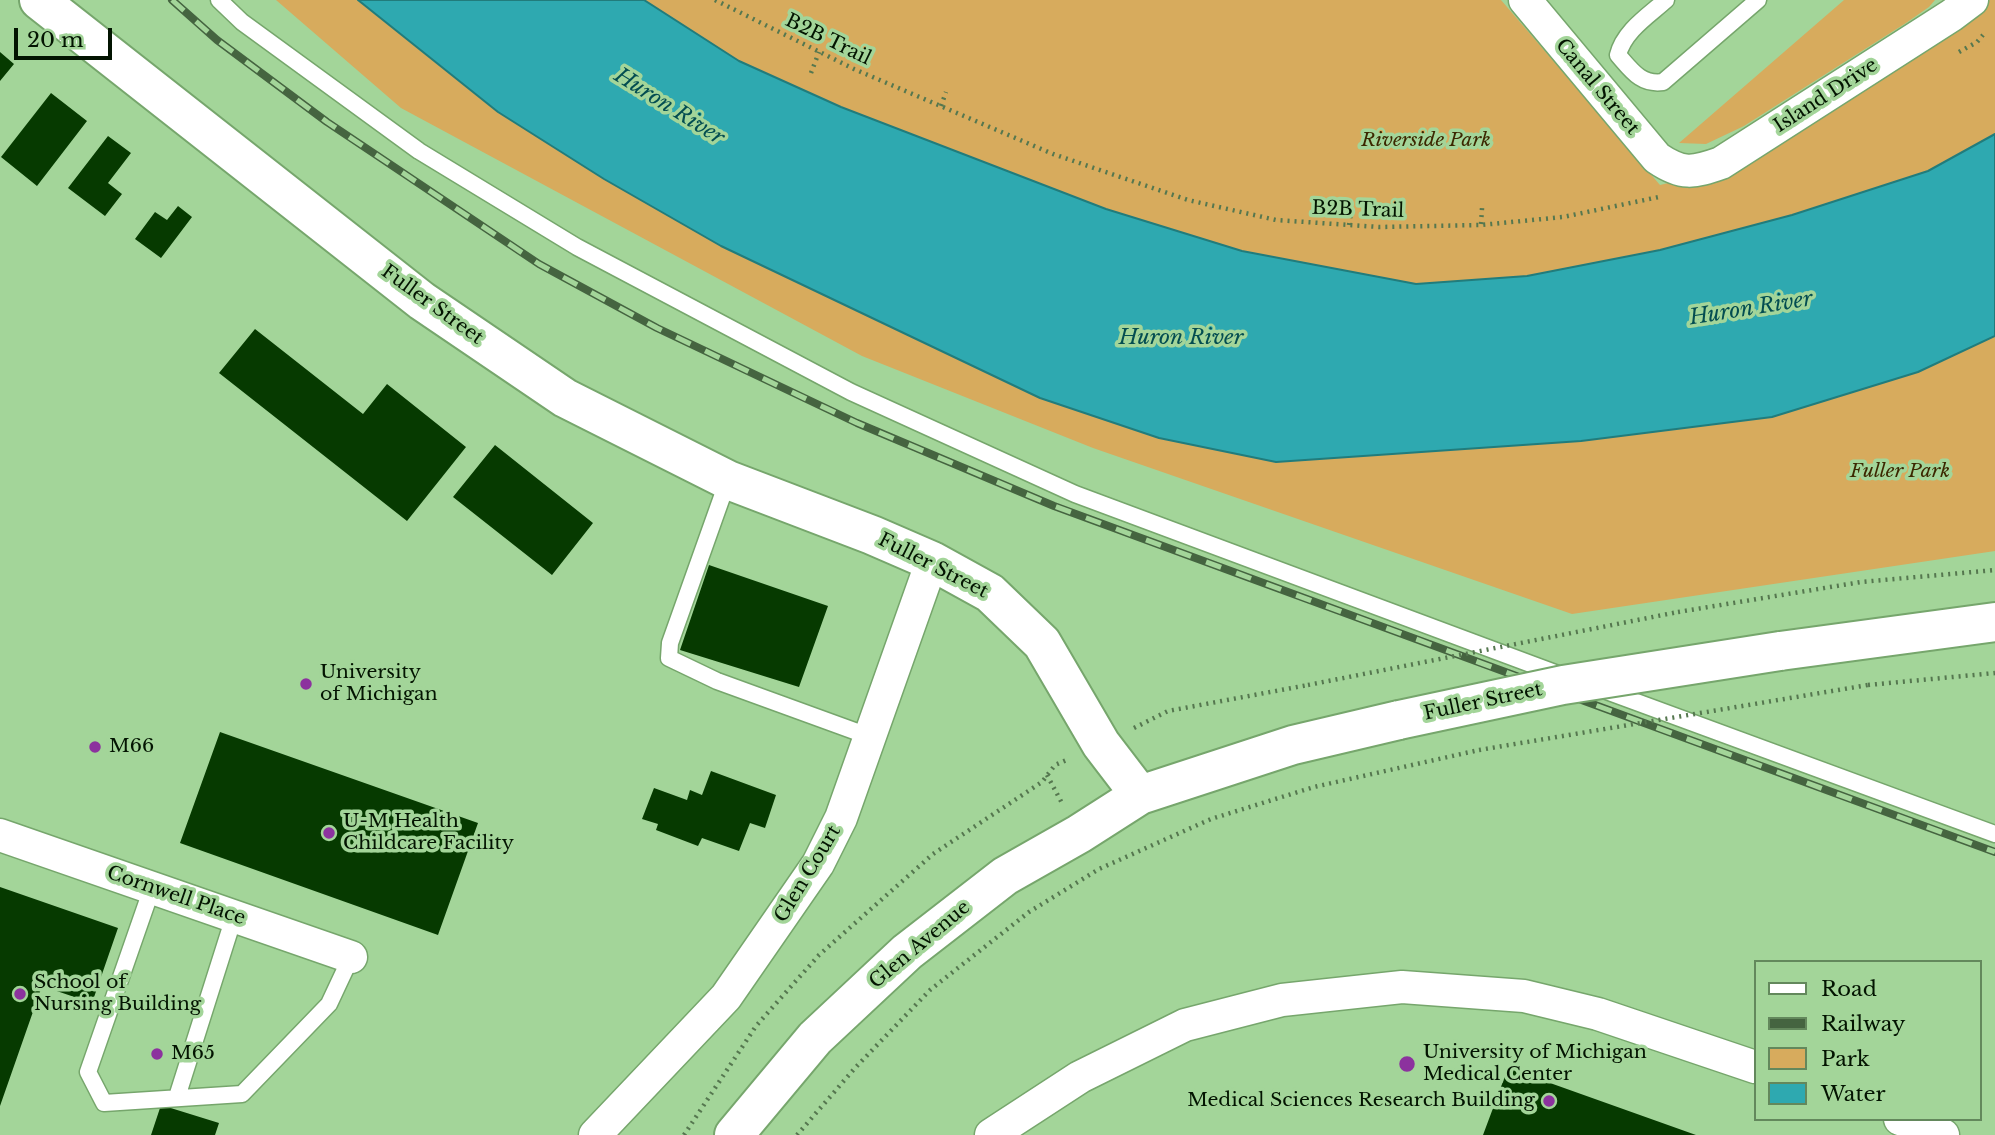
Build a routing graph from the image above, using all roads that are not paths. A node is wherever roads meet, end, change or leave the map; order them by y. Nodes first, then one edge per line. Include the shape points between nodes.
1 (39, 0) edge
2 (219, 0) edge
3 (1525, 0) edge
4 (1666, 0) edge
5 (1758, 0) edge
6 (1972, 0) edge
7 (1671, 182) joint
8 (728, 480) junction
9 (932, 561) junction
10 (1995, 622) edge
11 (871, 737) junction
12 (1140, 795) junction
13 (1995, 834) edge
14 (0, 835) edge
15 (152, 888) junction
16 (234, 917) junction
17 (351, 957) joint
18 (1754, 1067) edge
19 (177, 1097) junction
20 (1905, 1121) edge
21 (595, 1135) edge
22 (734, 1135) edge
23 (992, 1135) edge
24 (1943, 1135) edge

1 - 8 main road, Fuller Street via 422,301 565,398
2 - 13 lane via 242,22 419,151 578,247 851,392 1074,494
3 - 7 street, Canal Street via 1657,158
4 - 5 lane via 1631,31 1618,55 1641,80 1654,83 1663,82
6 - 7 street, Island Drive via 1720,163
8 - 9 main road, Fuller Street
8 - 11 lane via 670,643 669,658 717,681
9 - 11 street, Glen Court
9 - 12 main road, Fuller Street via 990,593 1042,643 1101,744
10 - 12 main road, Fuller Street, bridge via 1563,685 1293,745
11 - 21 street, Glen Court via 841,818 797,896 726,997
12 - 22 main road, Glen Avenue via 1005,876 907,952 815,1038
14 - 15 street, Cornwell Place
15 - 16 street, Cornwell Place
15 - 19 lane via 88,1072 104,1103
16 - 17 street, Cornwell Place
16 - 19 lane
17 - 19 lane via 330,1004 242,1094
18 - 23 street via 1598,1014 1524,996 1402,987 1282,1000 1185,1025 1080,1077
20 - 24 street

